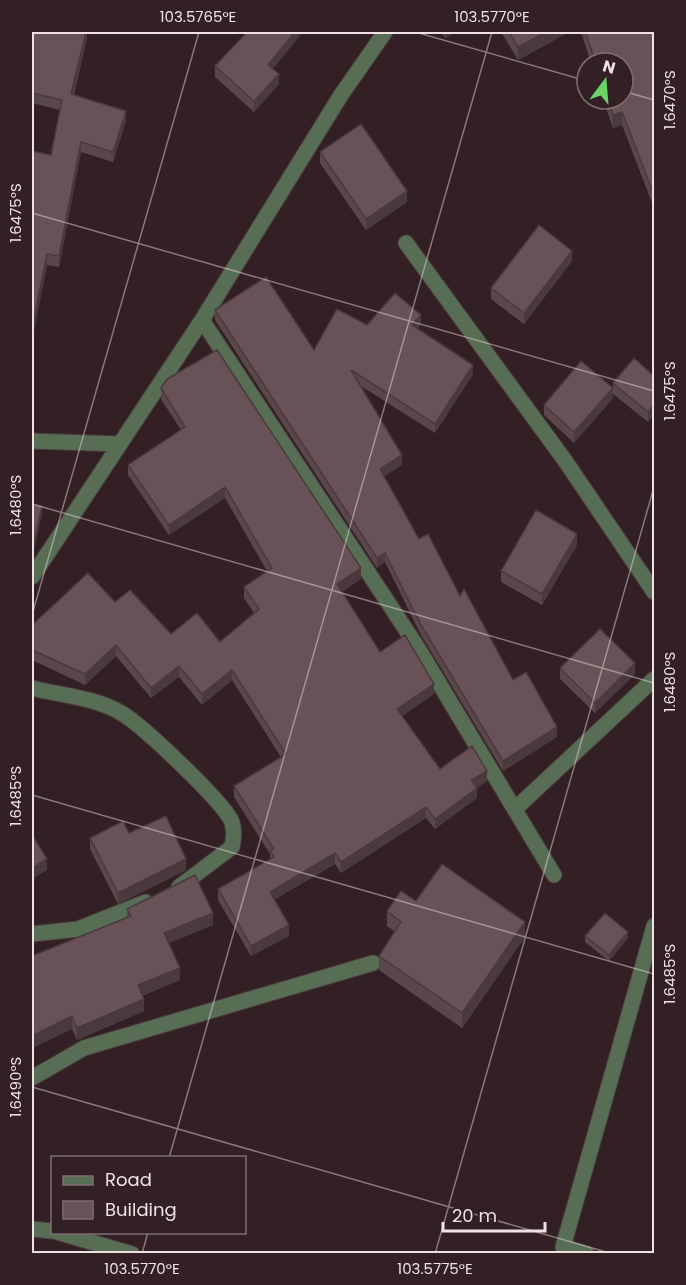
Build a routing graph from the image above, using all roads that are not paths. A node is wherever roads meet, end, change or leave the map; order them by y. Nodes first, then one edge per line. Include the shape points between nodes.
1 (385, 32) edge
2 (406, 243) dead end
3 (202, 320) junction
4 (32, 441) edge
5 (120, 444) junction
6 (32, 577) edge
7 (654, 592) edge
8 (654, 680) edge
9 (32, 688) edge
10 (515, 809) junction
11 (554, 875) dead end
12 (654, 926) edge
13 (32, 934) edge
14 (373, 963) dead end
15 (32, 1078) edge
16 (32, 1229) edge
17 (51, 1231) edge
18 (61, 1234) edge
19 (132, 1254) edge
20 (587, 1254) edge

1 - 3 street via 341,95
2 - 7 street via 566,462
3 - 5 street
3 - 10 street via 418,648
4 - 5 street
5 - 6 street
8 - 10 street
9 - 13 street via 88,699 124,715 225,811 234,831 232,847 164,895 78,929
10 - 11 street
12 - 20 street via 563,1246
14 - 15 street via 84,1048
16 - 17 street
18 - 19 street

